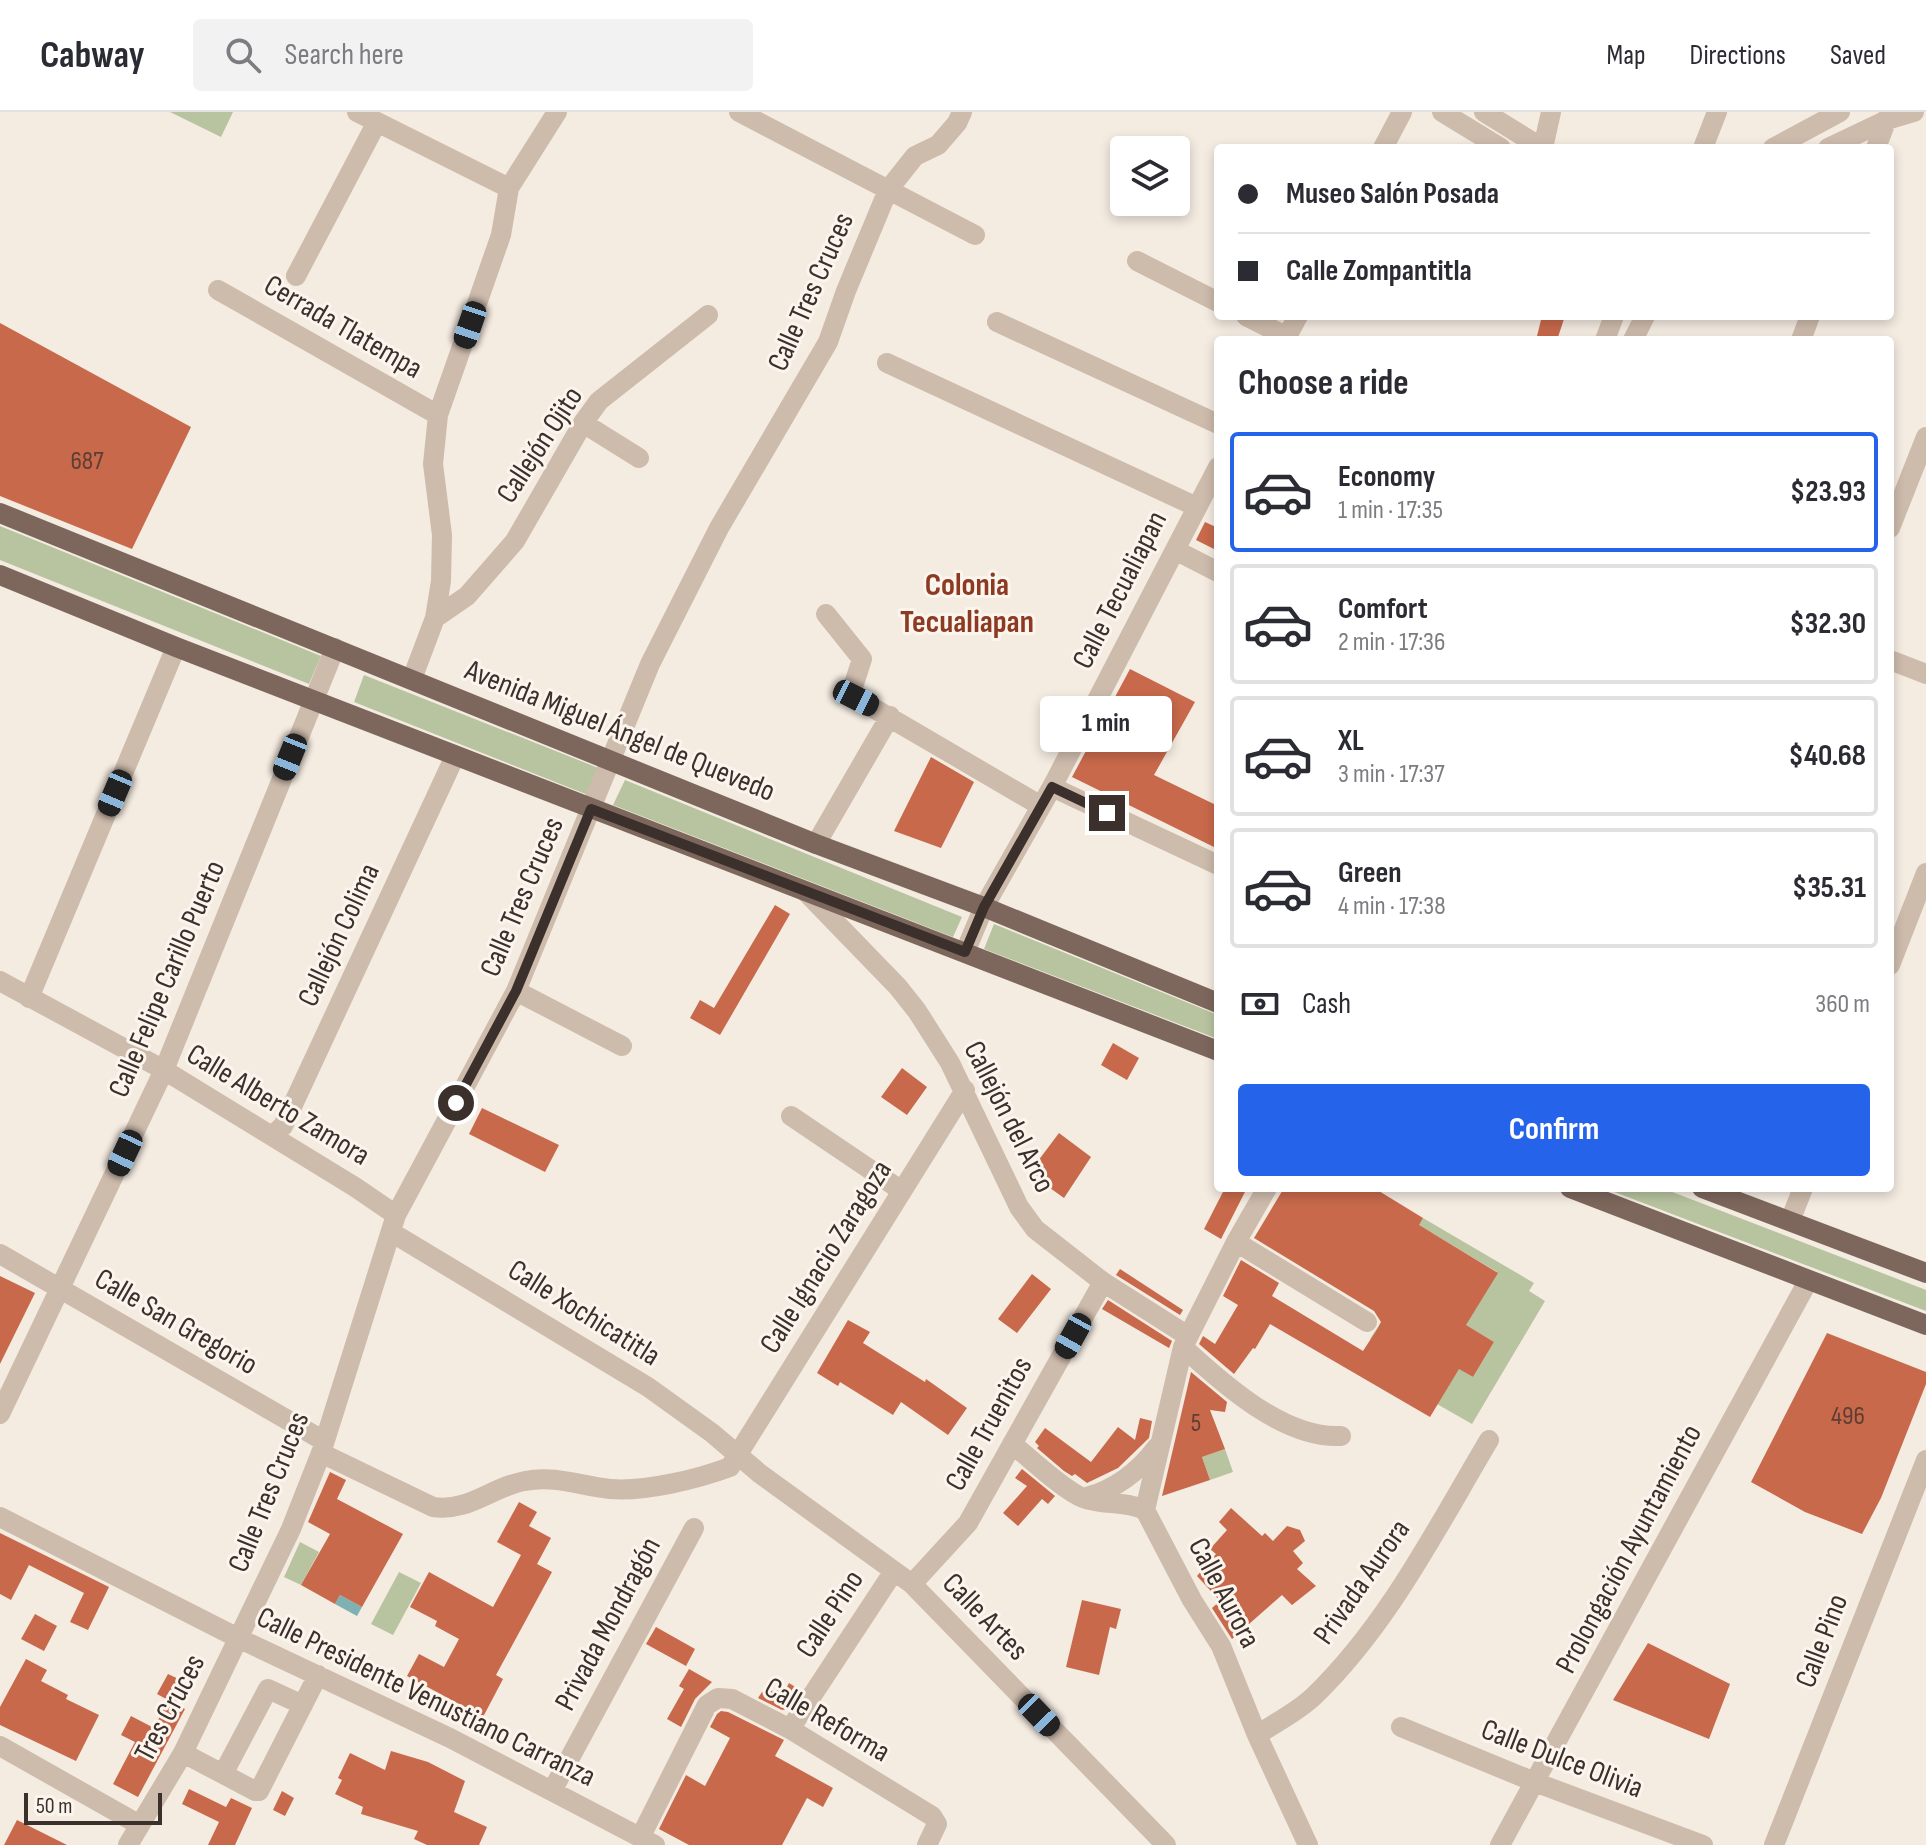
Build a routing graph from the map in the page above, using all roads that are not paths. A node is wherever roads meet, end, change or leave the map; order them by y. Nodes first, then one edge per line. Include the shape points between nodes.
1 (357, 112) edge
2 (557, 112) edge
3 (739, 112) edge
4 (962, 112) edge
5 (1402, 112) edge
6 (1442, 112) edge
7 (1484, 112) edge
8 (1551, 112) edge
9 (1717, 112) edge
10 (1840, 112) edge
11 (1914, 112) edge
12 (1888, 116) edge
13 (377, 122) junction
14 (1385, 144) edge
15 (1494, 144) edge
16 (1536, 144) edge
17 (1544, 144) edge
18 (1705, 144) edge
19 (1780, 144) edge
20 (1836, 144) edge
21 (1878, 144) edge
22 (509, 188) junction
23 (888, 190) junction
24 (975, 235) dead end
25 (1137, 261) dead end
26 (296, 276) dead end
27 (218, 290) dead end
28 (1214, 300) edge
29 (708, 315) dead end
30 (1253, 320) edge
31 (997, 322) dead end
32 (1282, 336) edge
33 (887, 363) dead end
34 (438, 415) junction
35 (1214, 422) edge
36 (583, 423) junction
37 (1926, 437) edge
38 (639, 458) dead end
39 (1214, 475) edge
40 (1197, 507) junction
41 (0, 513) edge
42 (1894, 518) edge
43 (1175, 550) junction
44 (1214, 570) edge
45 (0, 575) edge
46 (826, 614) dead end
47 (435, 618) junction
48 (176, 647) junction
49 (335, 648) junction
50 (1894, 662) edge
51 (1926, 674) edge
52 (412, 679) junction
53 (313, 700) junction
54 (890, 716) junction
55 (455, 756) junction
56 (613, 759) junction
57 (1052, 787) junction
58 (1041, 806) junction
59 (591, 809) junction
60 (816, 844) junction
61 (1214, 863) edge
62 (1926, 873) edge
63 (806, 892) junction
64 (984, 907) junction
65 (965, 952) junction
66 (1894, 955) edge
67 (0, 981) edge
68 (516, 991) junction
69 (29, 998) junction
70 (1214, 1001) edge
71 (622, 1046) dead end
72 (1214, 1049) edge
73 (164, 1070) junction
74 (965, 1090) junction
75 (791, 1116) dead end
76 (272, 1136) junction
77 (902, 1191) junction
78 (1265, 1192) edge
79 (1580, 1192) edge
80 (1713, 1192) edge
81 (1801, 1192) edge
82 (1790, 1221) junction
83 (394, 1224) junction
84 (1236, 1242) junction
85 (0, 1254) edge
86 (1926, 1273) edge
87 (1808, 1281) junction
88 (1103, 1282) junction
89 (60, 1291) junction
90 (1367, 1322) dead end
91 (1926, 1325) edge
92 (1185, 1342) junction
93 (0, 1414) edge
94 (1341, 1436) dead end
95 (1489, 1440) dead end
96 (1161, 1442) junction
97 (1012, 1444) junction
98 (322, 1447) junction
99 (740, 1455) junction
100 (1926, 1460) edge
101 (1083, 1498) junction
102 (1145, 1510) junction
103 (0, 1517) edge
104 (694, 1528) dead end
105 (894, 1571) junction
106 (912, 1584) junction
107 (240, 1639) junction
108 (318, 1675) junction
109 (303, 1705) junction
110 (1401, 1727) dead end
111 (790, 1729) junction
112 (1257, 1735) junction
113 (0, 1746) edge
114 (183, 1753) junction
115 (223, 1774) junction
116 (1537, 1783) junction
117 (552, 1791) junction
118 (138, 1824) junction
119 (648, 1841) edge
120 (1301, 1842) edge
121 (128, 1845) edge
122 (927, 1845) edge
123 (1166, 1845) edge
124 (1500, 1845) edge
125 (1703, 1845) edge
126 (1774, 1845) edge

1 - 13 street
2 - 22 street
3 - 23 street
4 - 23 street, Calle Tres Cruces via 938,145 915,156
5 - 14 street
6 - 15 street
7 - 16 street
8 - 17 street
9 - 18 street
10 - 19 street
11 - 12 street
12 - 20 street
12 - 21 street
13 - 22 street
13 - 26 street
22 - 34 street via 501,235
23 - 24 street
23 - 56 street, Calle Tres Cruces via 828,342 719,528 650,664
25 - 28 street
27 - 34 street, Cerrada Tlatempa
29 - 36 street, Callejón Ojito via 599,401
30 - 32 street
31 - 35 street
33 - 40 street
34 - 47 street via 433,464 442,535
36 - 38 street
36 - 47 street, Callejón Ojito via 515,541 467,596
37 - 42 street
39 - 40 street, Calle Tecualiapan
40 - 43 street, Calle Tecualiapan
41 - 49 main road, Avenida Miguel Ángel de Quevedo
43 - 44 street
43 - 57 street, Calle Tecualiapan
45 - 48 main road
46 - 54 street via 862,659 851,693
47 - 52 street
48 - 53 main road
48 - 69 street
49 - 52 main road, Avenida Miguel Ángel de Quevedo
49 - 53 street, Calle Felipe Carillo Puerto
50 - 51 street
52 - 56 main road, Avenida Miguel Ángel de Quevedo
53 - 55 main road
53 - 73 street, Calle Felipe Carillo Puerto
54 - 58 street
54 - 60 street
55 - 59 main road
55 - 76 street, Callejón Colima via 283,1126
56 - 59 street, Calle Tres Cruces
56 - 60 main road, Avenida Miguel Ángel de Quevedo
57 - 58 street, Calle Tecualiapan
57 - 61 street
58 - 64 street, Calle Tecualiapan
59 - 63 main road
59 - 68 street, Calle Tres Cruces
60 - 64 main road, Avenida Miguel Ángel de Quevedo
62 - 66 street
63 - 65 main road
63 - 74 street, Callejón del Arco via 898,987
64 - 65 street, Calle Tecualiapan
64 - 70 main road, Avenida Miguel Ángel de Quevedo
65 - 72 main road
67 - 69 street, Calle Alberto Zamora
68 - 71 street
68 - 83 street, Calle Tres Cruces
69 - 73 street, Calle Alberto Zamora
73 - 76 street, Calle Alberto Zamora
73 - 89 street, Calle Felipe Carillo Puerto
74 - 77 street, Calle Ignacio Zaragoza
74 - 88 street, Callejón del Arco via 1026,1218 1045,1240
75 - 77 street
76 - 83 street, Calle Alberto Zamora
77 - 99 street, Calle Ignacio Zaragoza
78 - 84 street
79 - 87 main road
80 - 82 main road
81 - 82 street
82 - 86 main road
83 - 98 street, Calle Tres Cruces
83 - 99 street, Calle Xochicatitla via 612,1363
84 - 90 street
84 - 92 street
85 - 89 street, Calle San Gregorio
87 - 91 main road
87 - 116 street, Prolongación Ayuntamiento
88 - 92 street, Callejón del Arco
88 - 97 street, Calle Truenitos
89 - 93 street, Calle Felipe Carillo Puerto
89 - 98 street, Calle San Gregorio
92 - 94 street, Callejón del Arco via 1223,1381 1286,1423 1316,1435
92 - 96 street
95 - 112 street, Privada Aurora via 1362,1642 1311,1699
96 - 101 street via 1123,1481
96 - 102 street
97 - 101 street
97 - 106 street, Calle Truenitos via 968,1523
98 - 99 street, Calle San Gregorio via 433,1507 449,1509 524,1481 549,1478 612,1489 640,1488 714,1473 730,1467
98 - 107 street, Calle Tres Cruces
99 - 105 street, Calle Artes
100 - 126 street, Calle Pino
101 - 102 street
102 - 112 street, Calle Aurora via 1221,1646
103 - 107 street, Calle Presidente Venustiano Carranza
104 - 117 street, Privada Mondragón
105 - 106 street, Calle Artes
105 - 111 street, Calle Pino
106 - 123 street, Calle Artes
107 - 108 street, Calle Presidente Venustiano Carranza
107 - 114 street, Tres Cruces
108 - 109 street
108 - 117 street, Calle Presidente Venustiano Carranza
109 - 115 street via 268,1689
109 - 115 street via 259,1791
110 - 116 street, Calle Dulce Olivia
111 - 119 street, Calle Reforma via 732,1699 712,1701
111 - 122 street, Calle Reforma via 932,1816 937,1824
112 - 120 street, Calle Aurora
113 - 118 street
114 - 115 street
114 - 118 street, Tres Cruces
116 - 124 street, Prolongación Ayuntamiento
116 - 125 street, Calle Dulce Olivia
117 - 119 street, Calle Presidente Venustiano Carranza
118 - 121 street, Tres Cruces

